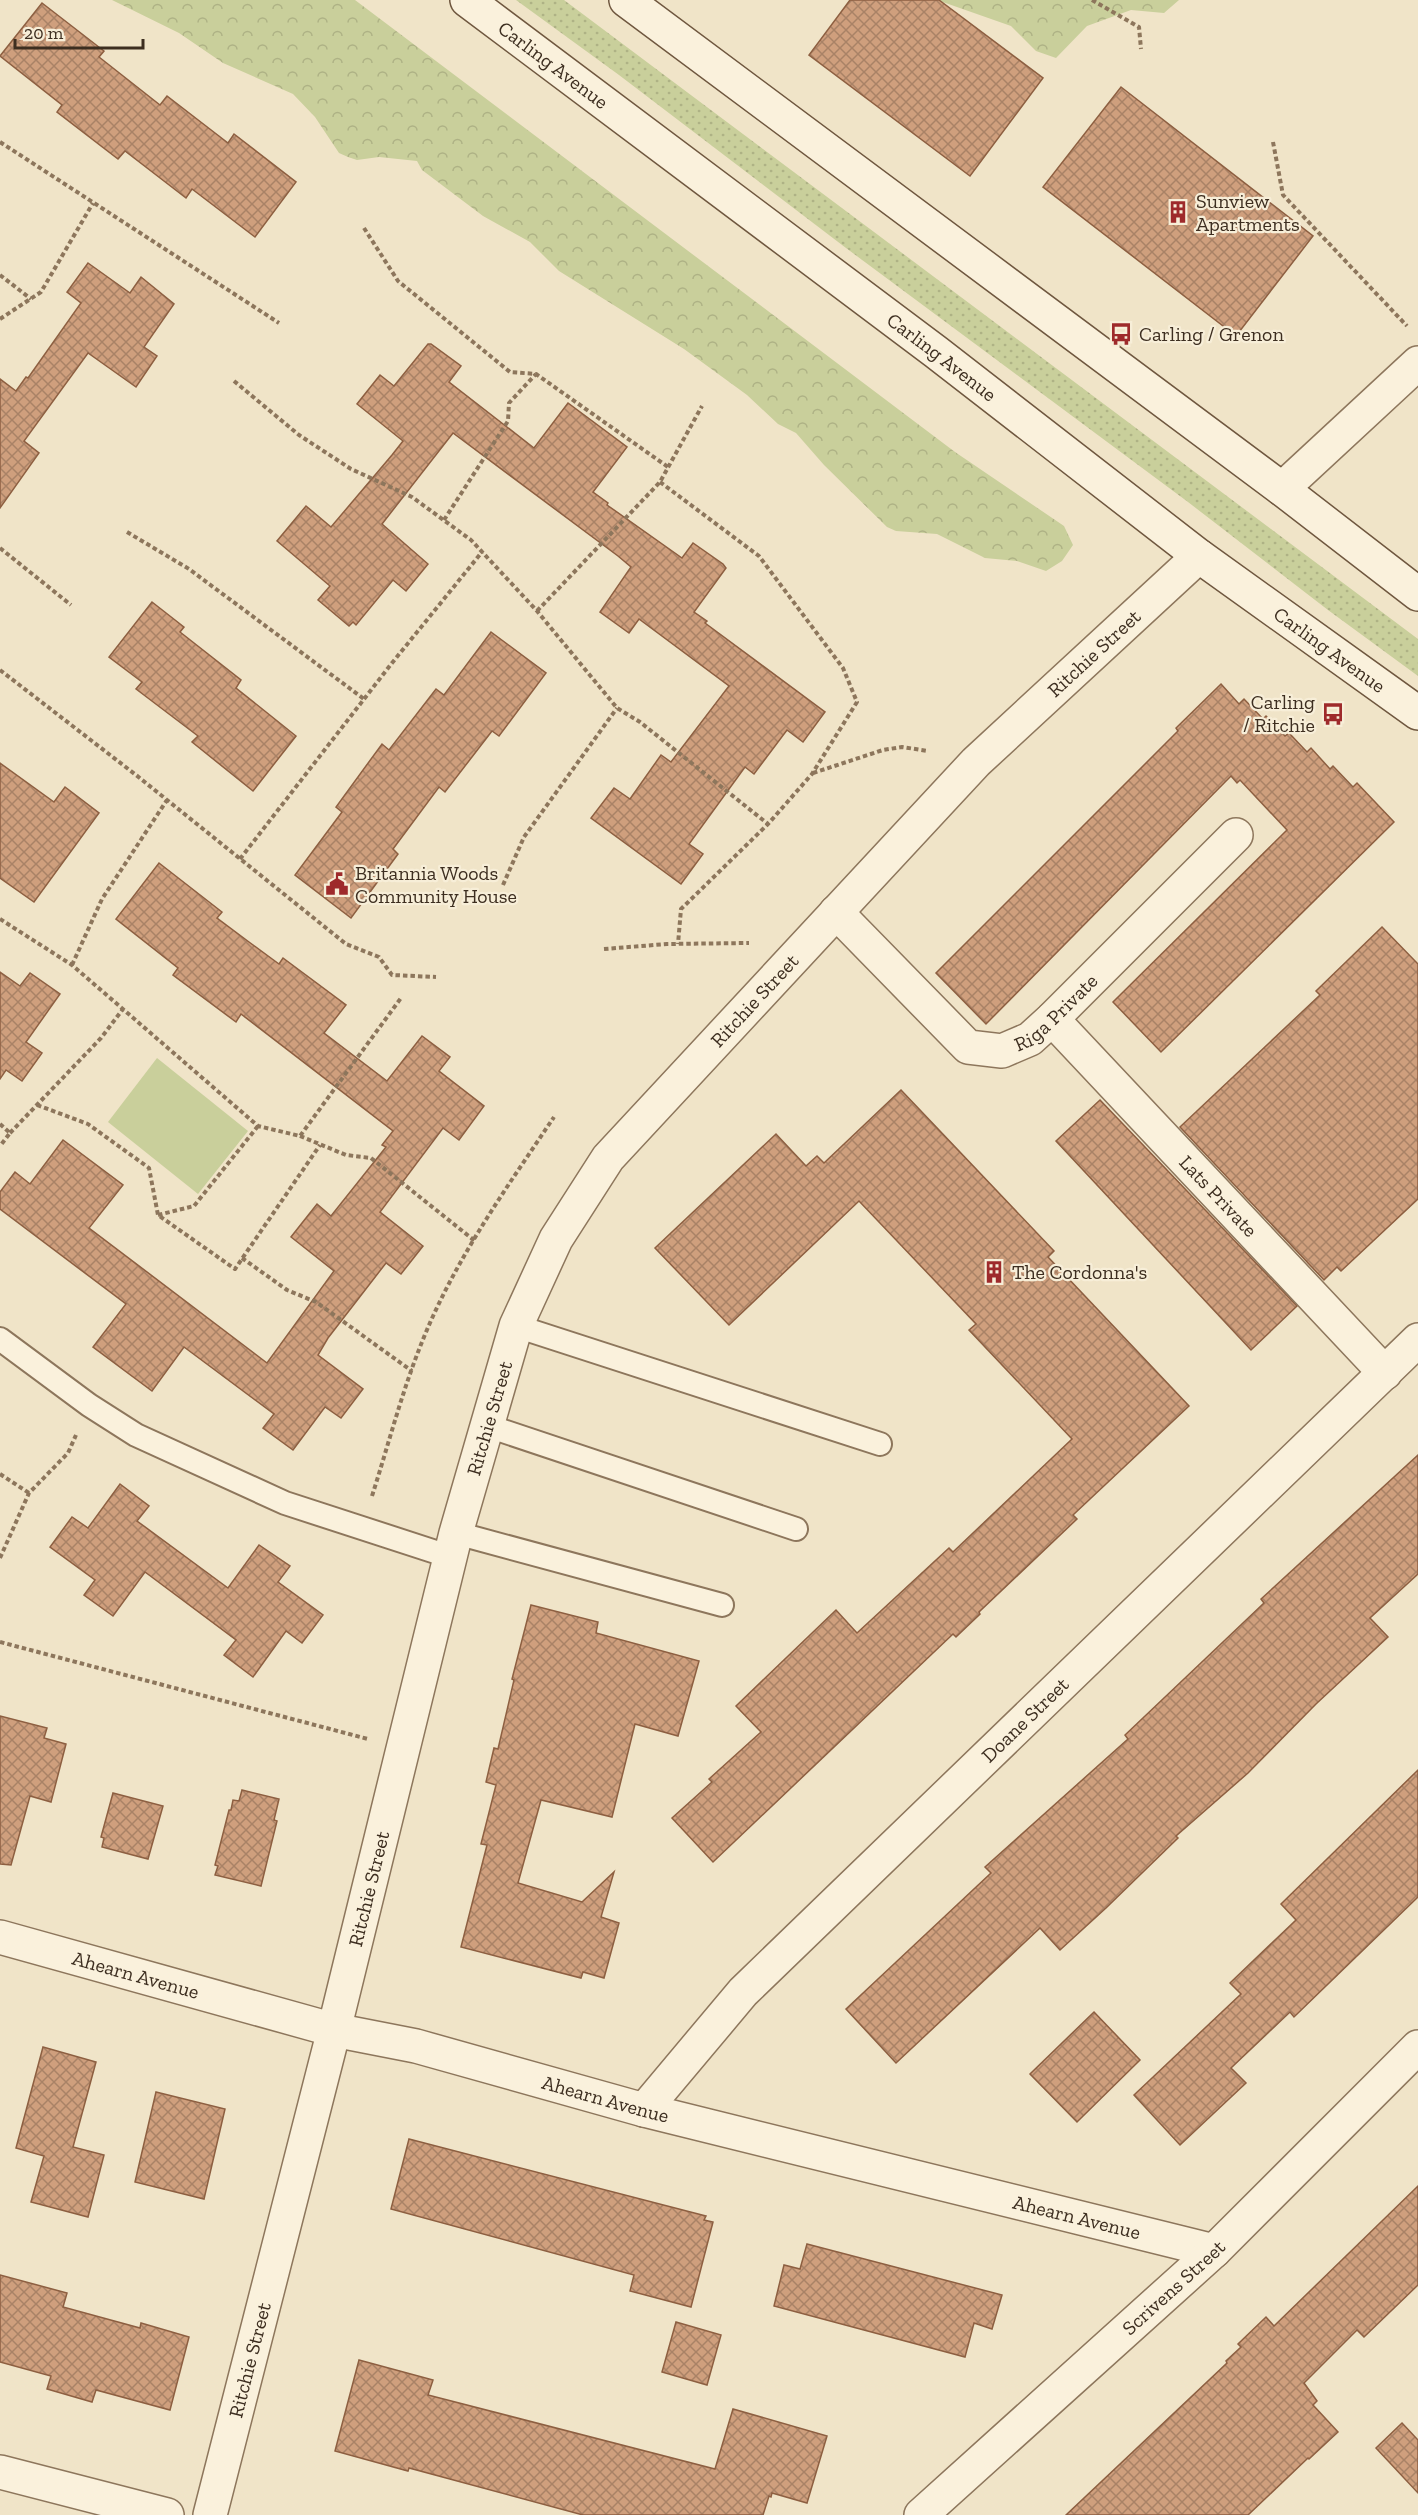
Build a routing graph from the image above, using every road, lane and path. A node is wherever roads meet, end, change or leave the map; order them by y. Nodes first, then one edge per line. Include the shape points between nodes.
1 (467, 0) edge
2 (626, 0) edge
3 (1092, 0) edge
4 (1141, 49) dead end
5 (0, 142) edge
6 (1273, 142) dead end
7 (93, 203) junction
8 (364, 228) dead end
9 (0, 275) edge
10 (31, 298) junction
11 (0, 319) edge
12 (279, 323) dead end
13 (1410, 330) dead end
14 (1418, 363) edge
15 (536, 374) junction
16 (234, 381) dead end
17 (702, 406) dead end
18 (668, 467) junction
19 (660, 482) junction
20 (1282, 489) junction
21 (444, 520) junction
22 (127, 532) dead end
23 (0, 548) edge
24 (482, 552) junction
25 (1198, 556) junction
26 (1418, 594) edge
27 (71, 605) dead end
28 (537, 611) junction
29 (0, 670) edge
30 (364, 699) junction
31 (617, 708) junction
32 (1418, 712) edge
33 (928, 751) dead end
34 (812, 774) junction
35 (167, 800) junction
36 (768, 824) junction
37 (1236, 835) dead end
38 (240, 859) junction
39 (503, 885) dead end
40 (836, 912) junction
41 (0, 919) edge
42 (749, 943) dead end
43 (678, 944) junction
44 (604, 949) dead end
45 (72, 965) junction
46 (436, 977) dead end
47 (400, 998) dead end
48 (123, 1008) junction
49 (1052, 1019) junction
50 (37, 1105) junction
51 (554, 1117) dead end
52 (0, 1124) edge
53 (258, 1126) junction
54 (10, 1133) junction
55 (300, 1136) junction
56 (320, 1144) junction
57 (0, 1146) edge
58 (158, 1215) junction
59 (475, 1241) junction
60 (242, 1258) junction
61 (516, 1326) junction
62 (0, 1339) edge
63 (1418, 1340) edge
64 (412, 1371) junction
65 (1385, 1372) junction
66 (90, 1405) junction
67 (488, 1426) junction
68 (880, 1444) dead end
69 (0, 1474) edge
70 (29, 1493) junction
71 (369, 1505) dead end
72 (796, 1529) dead end
73 (453, 1545) junction
74 (0, 1558) edge
75 (722, 1605) dead end
76 (0, 1642) edge
77 (404, 1748) junction
78 (0, 1937) edge
79 (334, 2030) junction
80 (1418, 2048) edge
81 (644, 2110) junction
82 (1214, 2251) junction
83 (0, 2472) edge
84 (167, 2515) edge
85 (210, 2515) edge
86 (921, 2515) edge

1 - 25 street, Carling Avenue via 944,358
2 - 20 street
3 - 4 path via 1139,27
5 - 7 path
6 - 13 path via 1283,195
7 - 10 path via 41,292
7 - 12 path
8 - 15 path via 398,281 510,372
9 - 10 path
10 - 11 path
14 - 20 street
15 - 18 path
15 - 21 path via 509,403 508,422
16 - 21 path via 299,435 351,469 412,497
17 - 18 path
18 - 19 path
19 - 28 path
19 - 34 path via 759,556 843,668 857,702
20 - 26 street
21 - 24 path
22 - 30 path via 189,569
23 - 27 path
24 - 28 path
24 - 30 path
25 - 32 street, Carling Avenue
25 - 40 street, Ritchie Street via 976,762
28 - 31 path
29 - 35 path
30 - 38 path
31 - 36 path
31 - 39 path via 524,837
33 - 34 path via 902,747 883,750
34 - 36 path
35 - 38 path
35 - 45 path via 102,899
36 - 43 path via 681,909
37 - 49 street, Riga Private
38 - 46 path via 346,944 379,957 392,975
40 - 49 street, Riga Private via 968,1047 1002,1051 1030,1039
40 - 61 street, Ritchie Street via 608,1158 556,1239
41 - 45 path
42 - 43 path
43 - 44 path
45 - 48 path
47 - 55 path
48 - 50 path via 101,1038
48 - 53 path
49 - 65 street, Lats Private
50 - 54 path
50 - 58 path via 88,1124 149,1168
51 - 59 path
52 - 54 path
53 - 55 path
53 - 58 path via 195,1206
54 - 57 path
55 - 56 path
56 - 59 path via 346,1155 371,1158
56 - 60 path
58 - 60 path via 235,1269
59 - 64 path via 445,1293
60 - 64 path via 287,1290 316,1302
61 - 67 street, Ritchie Street
61 - 68 lane
62 - 66 lane
63 - 65 street, Doane Street
64 - 71 path
65 - 81 street, Doane Street via 742,1992
66 - 70 path via 68,1453
66 - 73 lane via 136,1435 285,1503
67 - 72 lane
67 - 73 street, Ritchie Street
69 - 70 path
70 - 74 path
73 - 75 lane
73 - 77 street, Ritchie Street
76 - 77 path
77 - 79 street, Ritchie Street
78 - 79 street, Ahearn Avenue
79 - 81 street, Ahearn Avenue via 416,2046
79 - 85 street, Ritchie Street
80 - 82 street, Scrivens Street
81 - 82 street, Ahearn Avenue
82 - 86 street, Scrivens Street
83 - 84 street

